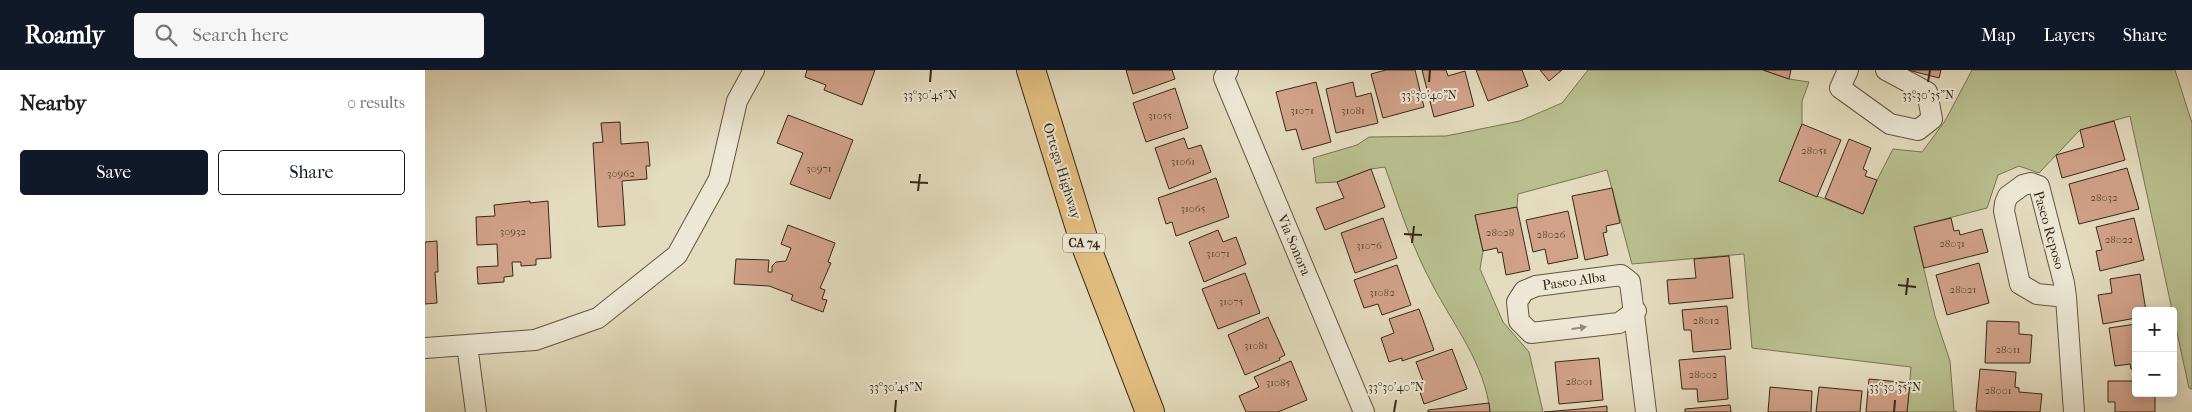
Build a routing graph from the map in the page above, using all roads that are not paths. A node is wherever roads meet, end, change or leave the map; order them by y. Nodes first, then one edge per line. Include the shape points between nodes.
1 (754, 70) edge
2 (1031, 70) edge
3 (1848, 70) edge
4 (1886, 70) edge
5 (1226, 74) edge
6 (2066, 297) junction
7 (1635, 311) junction
8 (467, 345) junction
9 (425, 348) edge
10 (476, 412) edge
11 (1150, 412) edge
12 (1364, 412) edge
13 (1646, 412) edge
14 (2074, 412) edge

1 - 8 street via 737,101 719,179 677,255 598,318 535,340
2 - 11 main road, Ortega Highway / CA 74 via 1083,241
3 - 4 street via 1840,88 1890,124 1918,130 1932,119 1927,92
5 - 12 street, Via Sonora
6 - 6 street, Paseo Reposo via 2039,186 2023,185 2008,196 2004,211 2019,284 2037,294
6 - 14 street, Paseo Reposo
7 -> 7 street, Paseo Alba via 1630,282 1621,275 1536,286 1524,291 1517,302 1519,321 1531,333 1619,323
7 - 13 street, Paseo Alba
8 - 9 street
8 - 10 street

